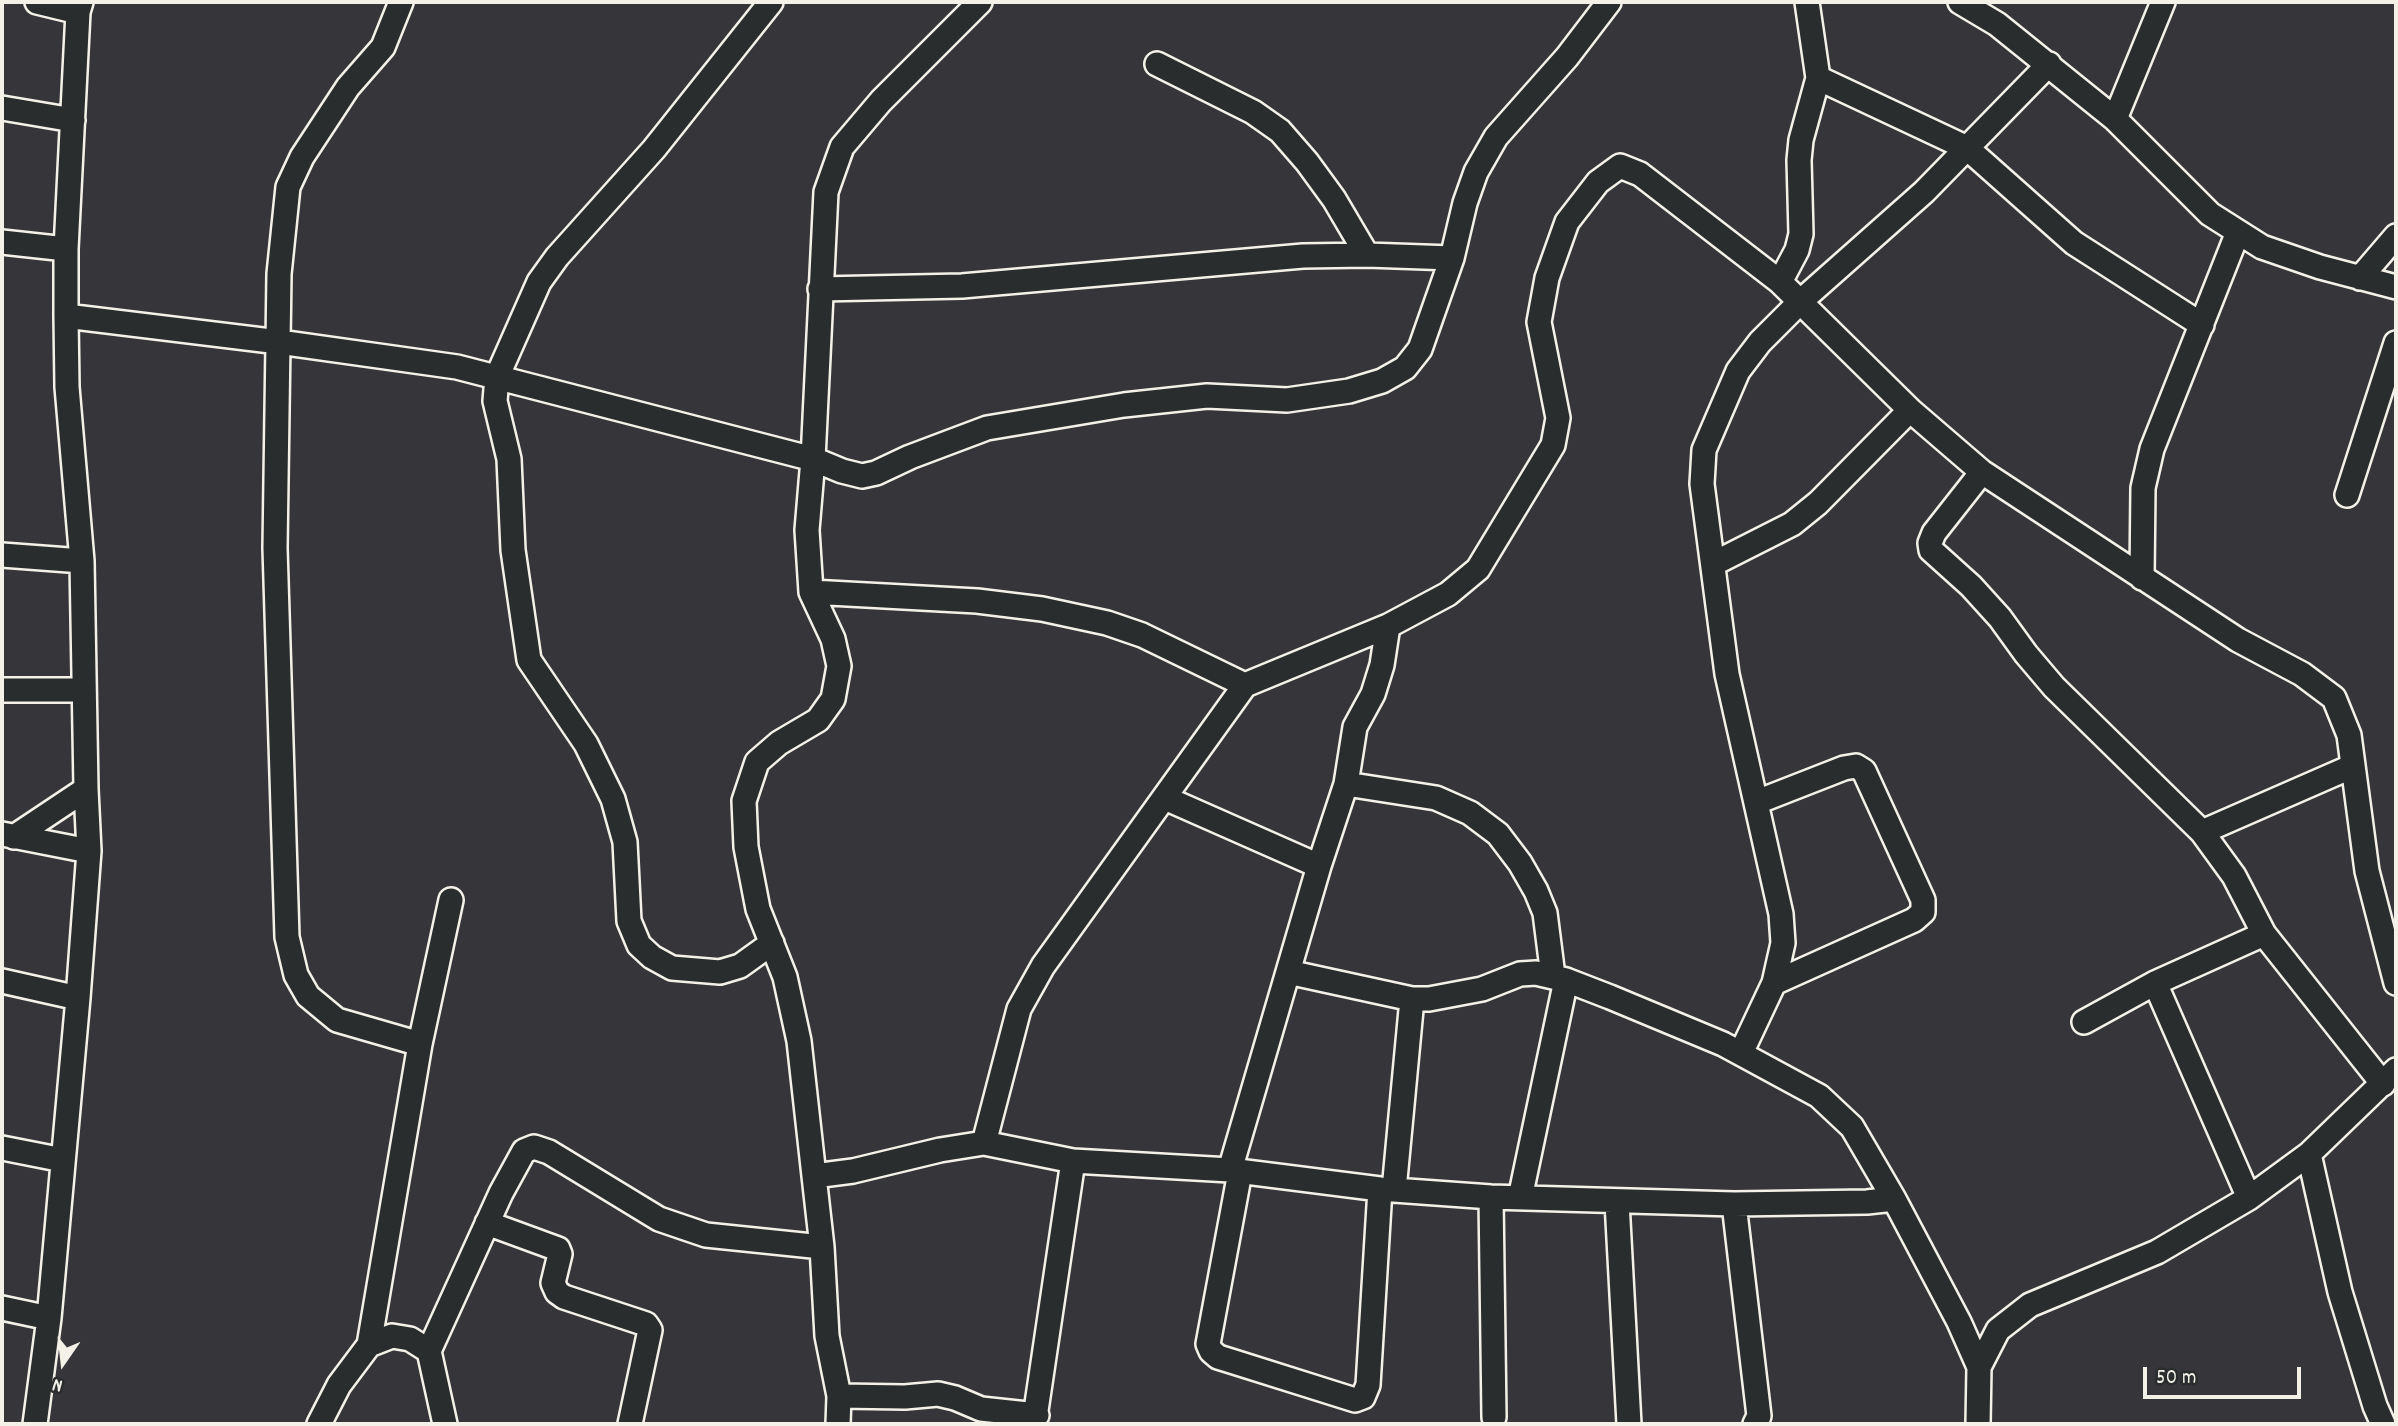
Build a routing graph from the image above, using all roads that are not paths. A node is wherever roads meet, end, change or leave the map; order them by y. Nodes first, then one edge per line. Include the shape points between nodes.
1 (37, 2) edge
2 (401, 2) edge
3 (771, 2) edge
4 (980, 2) edge
5 (1807, 2) edge
6 (1960, 2) edge
7 (2163, 2) edge
8 (1600, 4) edge
9 (79, 7) edge
10 (1157, 64) dead end
11 (2049, 64) junction
12 (1818, 78) junction
13 (2, 108) edge
14 (73, 120) junction
15 (2115, 120) junction
16 (1967, 148) junction
17 (2238, 232) junction
18 (2396, 236) edge
19 (2, 242) edge
20 (66, 249) junction
21 (1367, 255) junction
22 (1451, 258) junction
23 (2360, 278) junction
24 (1780, 282) junction
25 (2396, 287) edge
26 (820, 289) junction
27 (1801, 301) junction
28 (66, 316) junction
29 (2202, 325) junction
30 (279, 342) junction
31 (2396, 343) edge
32 (498, 377) junction
33 (1910, 410) junction
34 (813, 459) junction
35 (1982, 472) junction
36 (2347, 495) dead end
37 (2, 555) edge
38 (82, 562) junction
39 (1713, 564) junction
40 (2142, 578) junction
41 (811, 592) junction
42 (1388, 626) junction
43 (1245, 685) junction
44 (2, 690) edge
45 (84, 690) junction
46 (2353, 766) junction
47 (1346, 784) junction
48 (86, 789) junction
49 (1165, 797) junction
50 (1757, 802) junction
51 (2202, 832) junction
52 (8, 836) edge
53 (89, 851) junction
54 (1319, 866) junction
55 (451, 900) dead end
56 (2264, 934) junction
57 (772, 943) junction
58 (1288, 972) junction
59 (1559, 978) junction
60 (2, 981) edge
61 (1774, 983) junction
62 (2396, 983) edge
63 (2155, 984) junction
64 (78, 998) junction
65 (1412, 999) junction
66 (2084, 1022) dead end
67 (420, 1044) junction
68 (1741, 1053) junction
69 (2389, 1077) edge
70 (984, 1143) junction
71 (2, 1148) edge
72 (2309, 1154) junction
73 (63, 1160) junction
74 (1073, 1161) junction
75 (1235, 1171) junction
76 (814, 1176) junction
77 (1387, 1190) junction
78 (1491, 1197) junction
79 (1520, 1198) junction
80 (2249, 1198) junction
81 (1894, 1199) junction
82 (1617, 1202) junction
83 (1734, 1204) junction
84 (487, 1223) junction
85 (821, 1247) junction
86 (2, 1308) edge
87 (49, 1318) junction
88 (369, 1345) junction
89 (429, 1351) junction
90 (1979, 1367) junction
91 (839, 1396) junction
92 (1494, 1417) dead end
93 (1035, 1420) edge
94 (35, 1424) edge
95 (319, 1424) edge
96 (445, 1424) edge
97 (630, 1424) edge
98 (838, 1424) edge
99 (1629, 1424) edge
100 (1755, 1424) edge
101 (1978, 1424) edge
102 (2383, 1424) edge

1 - 9 street
2 - 30 street via 383,47 348,87 288,187 279,274
3 - 32 street via 654,149 557,257 539,282
4 - 26 street via 842,147 826,192
5 - 12 street
6 - 11 street
7 - 15 street
8 - 22 street via 1567,57 1496,137 1476,172
9 - 14 street
10 - 21 street via 1253,112 1280,131 1327,190
11 - 15 street
11 - 16 street
12 - 16 street
12 - 24 street via 1801,140 1801,234
13 - 14 street
14 - 20 street
15 - 17 street via 2210,215
16 - 27 street
16 - 29 street via 2074,243
17 - 23 street via 2262,247
17 - 29 street
18 - 23 street
19 - 20 street
20 - 28 street
21 - 22 street
21 - 26 street via 1303,256 961,286
22 - 34 street via 1419,349 1405,368 1382,381 1287,400 1207,396 987,428 862,476
23 - 25 street
24 - 27 street
24 - 42 street via 1640,174 1620,166 1598,182 1567,222 1547,278 1539,322 1558,418 1553,445 1478,569 1448,594
26 - 34 street
27 - 33 street
27 - 39 street via 1738,372 1704,450 1702,484
28 - 30 street
28 - 38 street via 67,387
29 - 40 street via 2152,449 2143,488
30 - 32 street
30 - 67 street via 275,548 287,937 296,975 308,996 337,1020
31 - 36 street
32 - 34 street
32 - 57 street via 495,401 509,459 513,550 528,660 586,744 612,799 625,842 629,921 639,945 672,968 720,972 740,966
33 - 35 street
33 - 39 street via 1792,524
34 - 41 street via 807,530
35 - 40 street
35 - 51 street via 1934,533 1931,550 2000,618 2054,687
37 - 38 street
38 - 45 street
39 - 50 street via 1727,674
40 - 46 street via 2334,698 2348,735
41 - 43 street via 1042,609 1142,635
41 - 57 street via 834,639 839,667 834,699 818,720 757,762 744,801 746,847 758,909
42 - 43 street
42 - 47 street via 1373,694 1354,727
43 - 49 street
44 - 45 street
45 - 48 street
46 - 51 street
46 - 62 street via 2367,871
47 - 54 street
47 - 59 street via 1436,798 1470,813 1499,834 1536,891
48 - 52 street
48 - 53 street
49 - 54 street
49 - 70 street via 1043,966 1019,1009
50 - 61 street via 1781,914 1783,943
50 - 61 street via 1856,766 1864,771 1923,900 1923,912 1914,920
51 - 56 street via 2234,876
52 - 53 street
53 - 64 street
54 - 58 street
55 - 67 street
56 - 63 street
56 - 69 street
57 - 76 street via 785,977 799,1041
58 - 65 street
58 - 75 street
59 - 65 street via 1520,974 1482,989
59 - 68 street
59 - 79 street
60 - 64 street
61 - 68 street
63 - 66 street
63 - 80 street
64 - 73 street
65 - 77 street
67 - 88 street
68 - 81 street via 1819,1096 1844,1119
69 - 72 street
70 - 74 street
70 - 76 street
71 - 73 street
72 - 80 street
72 - 102 street via 2340,1292
73 - 87 street
74 - 75 street
74 - 93 street
75 - 77 street
75 - 77 street via 1208,1344 1211,1351 1231,1362 1355,1400 1368,1385
76 - 85 street
77 - 78 street
78 - 79 street
78 - 92 street
79 - 82 street
80 - 90 street via 2157,1252 2029,1305 1998,1330
81 - 83 street
81 - 90 street
82 - 83 street
82 - 99 street
83 - 100 street via 1759,1416
84 - 85 street via 524,1152 534,1147 659,1219 706,1235
84 - 89 street
84 - 97 street via 558,1249 553,1283 564,1297 646,1324 650,1330
85 - 91 street via 827,1336
86 - 87 street
87 - 94 street
88 - 89 street via 392,1336 410,1339
88 - 95 street via 339,1385
89 - 96 street
90 - 101 street
91 - 93 street via 939,1394
91 - 98 street

